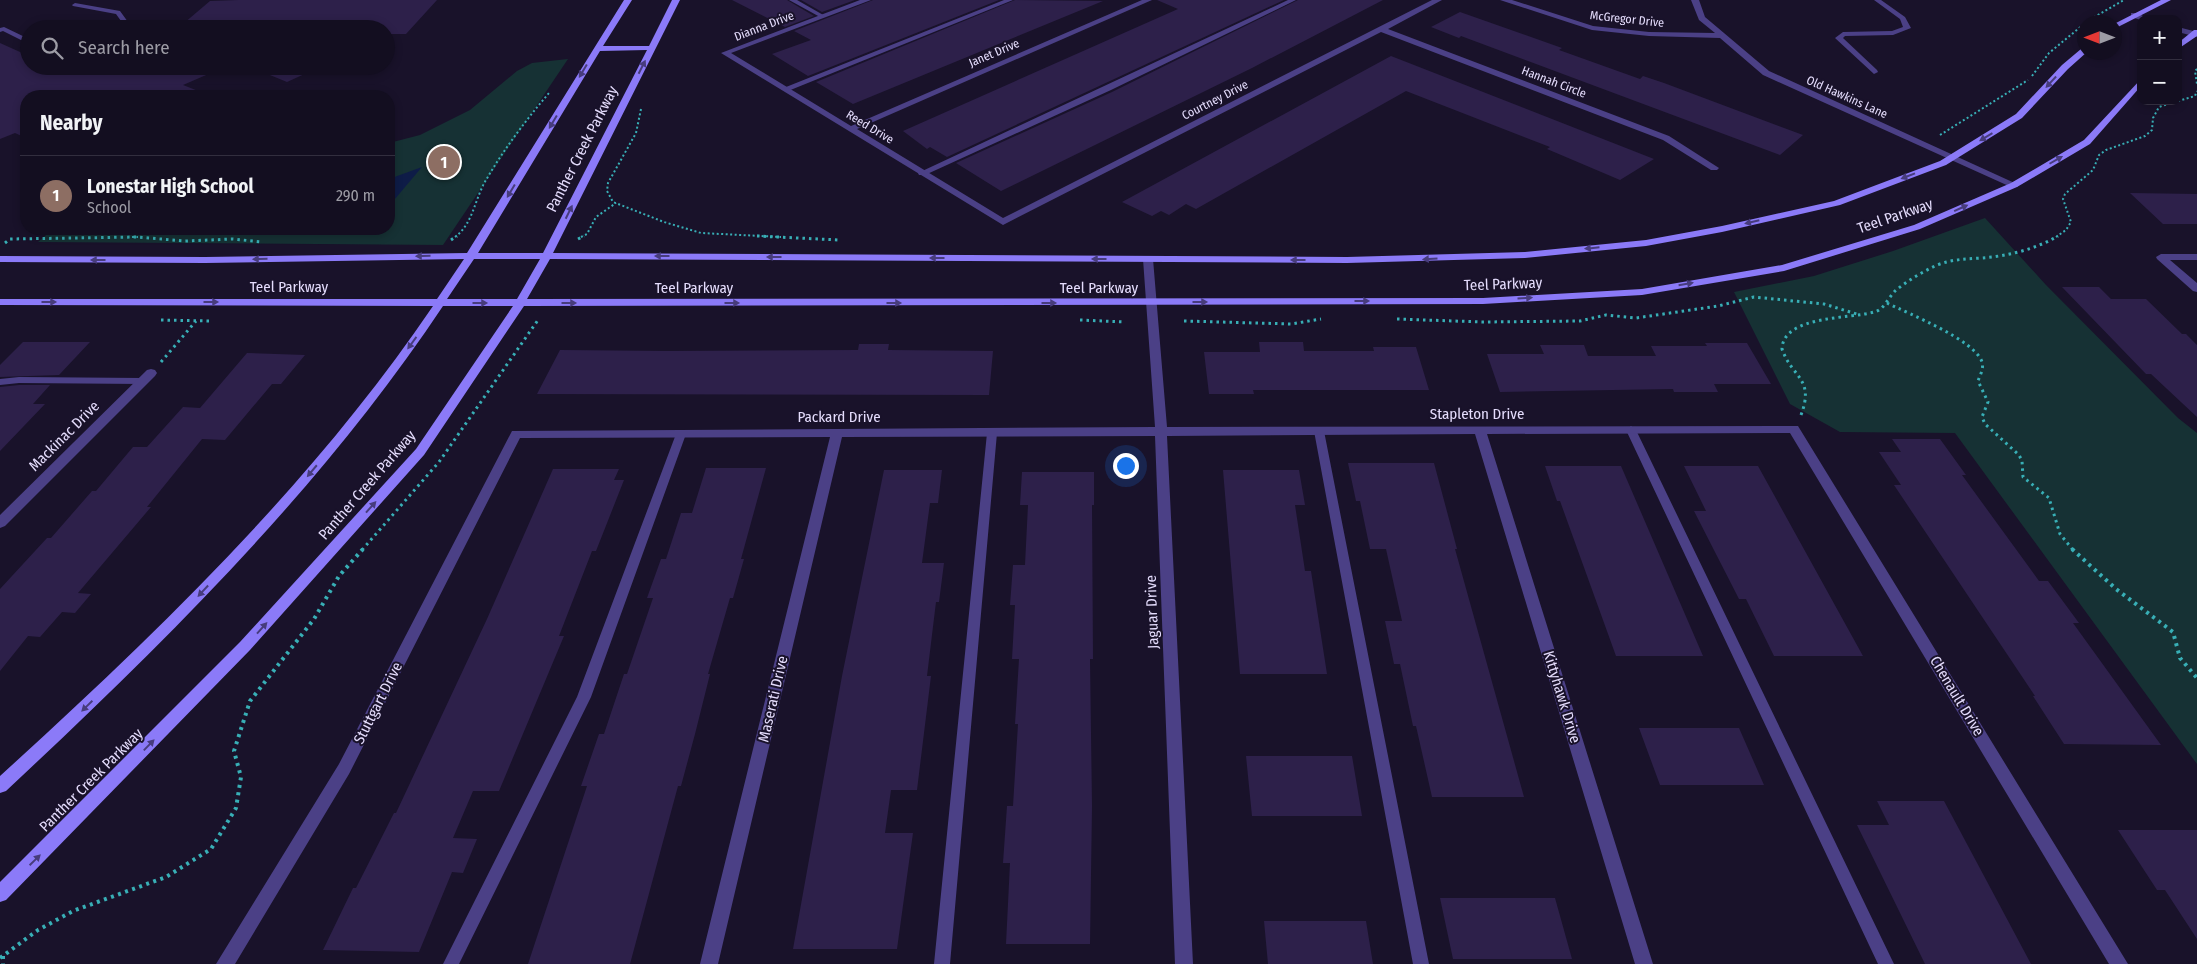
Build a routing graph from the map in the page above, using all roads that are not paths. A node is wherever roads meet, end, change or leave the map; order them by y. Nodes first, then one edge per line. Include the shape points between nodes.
1 (628, 0) edge
2 (676, 0) edge
3 (792, 0) edge
4 (867, 0) edge
5 (1010, 0) edge
6 (1148, 0) edge
7 (1293, 0) edge
8 (1438, 0) edge
9 (1504, 0) edge
10 (1695, 0) edge
11 (1877, 0) edge
12 (2167, 0) edge
13 (75, 5) dead end
14 (822, 16) junction
15 (2134, 16) junction
16 (2137, 17) edge
17 (124, 20) edge
18 (2122, 23) edge
19 (1381, 29) junction
20 (0, 30) edge
21 (2182, 30) edge
22 (2196, 34) edge
23 (1722, 36) junction
24 (20, 37) edge
25 (2182, 44) edge
26 (651, 48) junction
27 (597, 49) junction
28 (725, 53) joint
29 (2077, 57) edge
30 (1874, 72) dead end
31 (2137, 86) edge
32 (785, 89) junction
33 (850, 129) junction
34 (1952, 157) junction
35 (1714, 168) dead end
36 (922, 173) junction
37 (2014, 185) junction
38 (1003, 222) joint
39 (472, 256) junction
40 (547, 256) junction
41 (2197, 257) edge
42 (1148, 259) junction
43 (2, 261) edge
44 (2197, 290) edge
45 (0, 302) edge
46 (1151, 302) junction
47 (440, 303) junction
48 (520, 303) junction
49 (147, 377) joint
50 (0, 382) edge
51 (1794, 429) joint
52 (1480, 430) junction
53 (1631, 430) junction
54 (1319, 431) junction
55 (1161, 432) junction
56 (992, 433) junction
57 (516, 434) joint
58 (681, 434) junction
59 (836, 434) junction
60 (0, 522) edge
61 (0, 786) edge
62 (0, 894) edge
63 (226, 964) edge
64 (451, 964) edge
65 (709, 964) edge
66 (942, 964) edge
67 (1184, 964) edge
68 (1422, 964) edge
69 (1644, 964) edge
70 (1886, 964) edge
71 (2119, 964) edge

1 - 27 main road
2 - 26 main road, Panther Creek Parkway
3 - 14 lane
4 - 14 street, Dianna Drive
5 - 32 lane
6 - 33 street, Janet Drive
7 - 36 lane
8 - 19 street, Courtney Drive
9 - 23 street, McGregor Drive via 1592,28
10 - 23 street, Old Hawkins Lane via 1702,18
11 - 30 lane via 1903,18 1907,28 1893,33 1843,34 1839,38
12 - 15 main road
13 - 17 lane via 118,12
14 - 28 street, Dianna Drive
15 - 16 street
15 - 18 main road
19 - 35 street, Hannah Circle via 1666,138
19 - 38 street, Courtney Drive
20 - 24 lane
21 - 22 street
22 - 25 main road
23 - 34 street, Old Hawkins Lane via 1766,73
26 - 27 main road
40 -> 26 main road, Panther Creek Parkway
27 -> 39 main road
28 - 32 street, Reed Drive
29 -> 34 main road, Teel Parkway via 2019,116
37 -> 31 main road, Teel Parkway via 2087,142
32 - 33 street, Reed Drive
33 - 36 street, Reed Drive
34 - 37 street, Old Hawkins Lane
34 -> 42 main road, Teel Parkway via 1837,203 1646,243 1526,255 1413,260
36 - 38 street, Reed Drive
46 -> 37 main road, Teel Parkway via 1483,301 1642,292 1784,268 1917,227
39 - 40 main road, Teel Parkway
39 -> 43 main road, Teel Parkway
39 - 47 main road
42 -> 40 main road, Teel Parkway
40 - 48 main road, Panther Creek Parkway
41 - 44 street via 2161,257
42 - 46 street, Jaguar Drive
45 -> 47 main road, Teel Parkway
48 -> 46 main road, Teel Parkway
46 - 55 street, Jaguar Drive
47 -> 48 main road, Teel Parkway
47 -> 61 main road via 361,411 271,520 182,614
62 -> 48 main road, Panther Creek Parkway via 245,646 420,452
49 - 50 lane
49 - 60 street, Mackinac Drive
51 - 53 street, Stapleton Drive
51 - 71 street, Chenault Drive
52 - 53 street, Stapleton Drive
52 - 54 street, Stapleton Drive
52 - 69 street, Kittyhawk Drive
53 - 70 lane
54 - 55 street, Stapleton Drive
54 - 68 lane
55 - 56 street, Packard Drive
55 - 67 street, Jaguar Drive
56 - 59 street, Packard Drive
56 - 66 lane
57 - 58 street, Packard Drive
57 - 63 street, Stuttgart Drive via 344,769
58 - 59 street, Packard Drive
58 - 64 lane via 584,697
59 - 65 street, Maserati Drive

